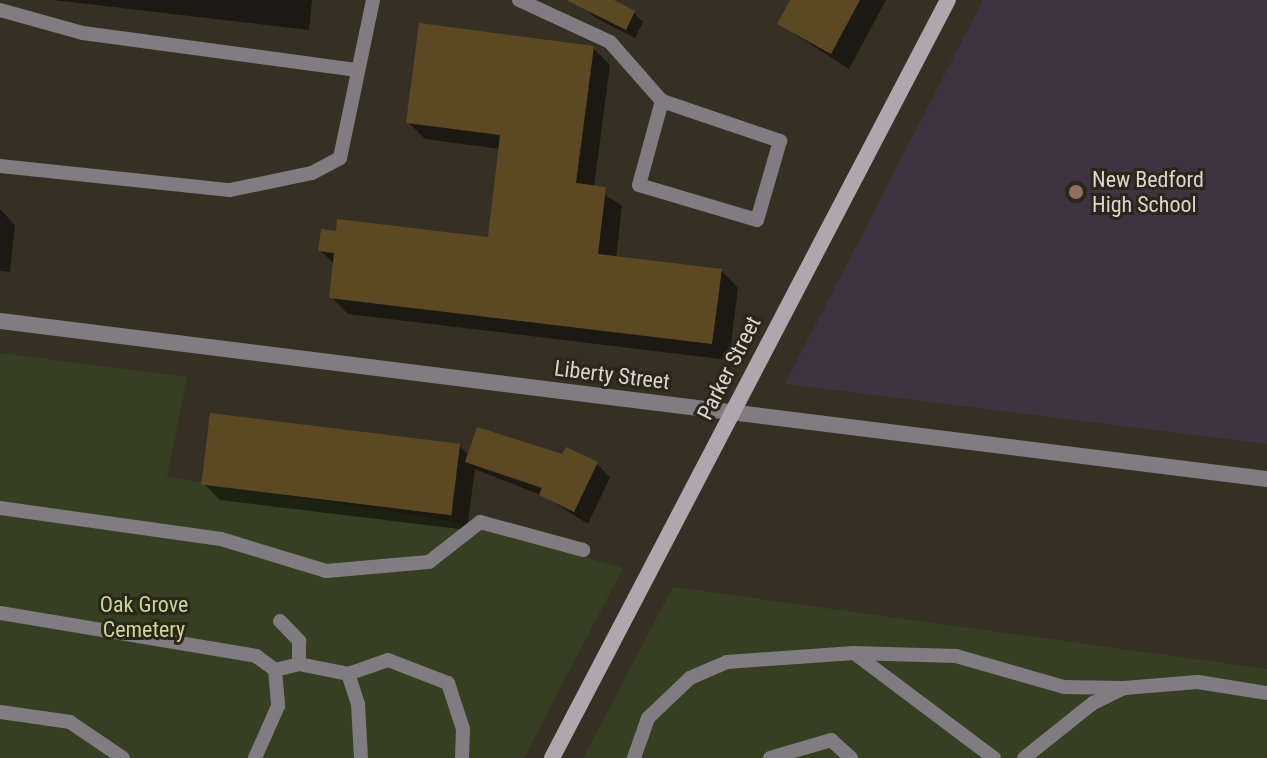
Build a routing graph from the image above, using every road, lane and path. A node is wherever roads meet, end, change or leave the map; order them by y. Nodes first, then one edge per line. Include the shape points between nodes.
1 (373, 0) edge
2 (519, 0) edge
3 (948, 0) edge
4 (0, 10) edge
5 (358, 70) junction
6 (662, 101) junction
7 (0, 166) edge
8 (0, 321) edge
9 (731, 412) junction
10 (1267, 479) edge
11 (0, 508) edge
12 (583, 550) dead end
13 (0, 613) edge
14 (280, 621) dead end
15 (854, 653) junction
16 (299, 664) junction
17 (275, 670) junction
18 (348, 674) junction
19 (1124, 688) junction
20 (1267, 693) edge
21 (0, 712) edge
22 (123, 758) edge
23 (255, 758) edge
24 (361, 758) edge
25 (462, 758) edge
26 (552, 758) edge
27 (634, 758) edge
28 (770, 758) edge
29 (851, 758) edge
30 (994, 758) edge
31 (1024, 758) edge

1 - 5 lane
2 - 6 lane via 610,42
3 - 9 main road, Parker Street
4 - 5 lane via 83,33
5 - 7 lane via 340,158 281,182 230,190
6 - 6 lane via 780,141 757,220 639,185
8 - 9 street, Liberty Street
9 - 10 street, Liberty Street
9 - 26 main road, Parker Street
11 - 12 lane via 221,539 326,571 429,562 480,522
13 - 17 lane via 256,656
14 - 16 lane via 299,641
15 - 19 lane via 956,656 1064,687
15 - 27 lane via 727,662 690,678 648,718
15 - 30 lane
16 - 17 lane
16 - 18 lane
17 - 23 lane via 278,706
18 - 24 lane via 358,704
18 - 25 lane via 388,660 448,683 463,729
19 - 20 lane via 1198,682
19 - 31 lane via 1093,703
21 - 22 lane via 70,722
28 - 29 lane via 831,740

